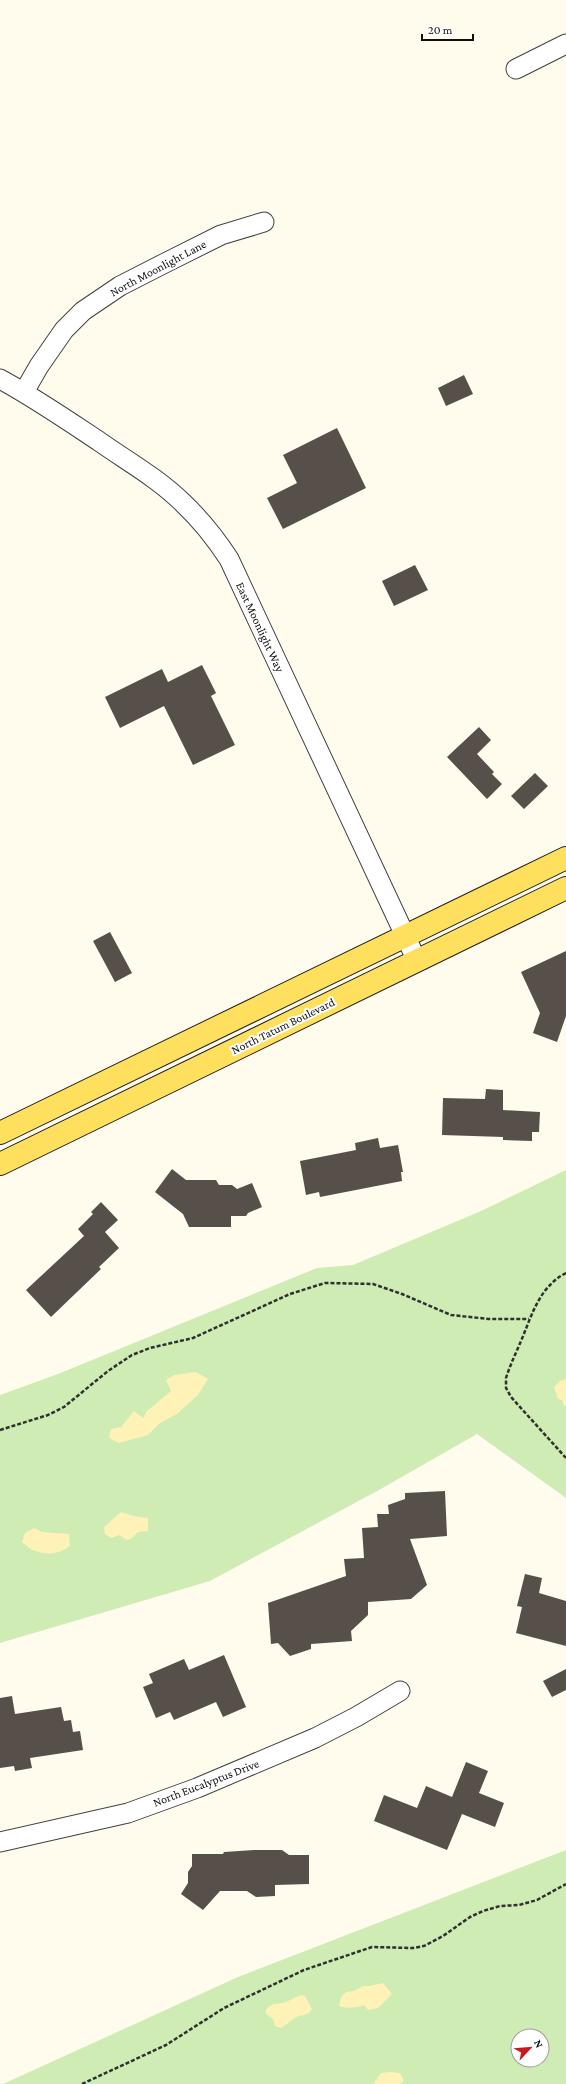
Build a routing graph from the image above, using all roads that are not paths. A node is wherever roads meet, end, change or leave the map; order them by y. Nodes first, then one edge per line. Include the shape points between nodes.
1 (566, 44) edge
2 (516, 69) dead end
3 (264, 222) dead end
4 (0, 379) edge
5 (24, 392) junction
6 (566, 858) edge
7 (566, 888) edge
8 (406, 936) junction
9 (416, 961) junction
10 (0, 1133) edge
11 (0, 1164) edge
12 (400, 1691) dead end
13 (0, 1842) edge

1 - 2 street
3 - 5 street, North Moonlight Lane via 221,236 165,263 120,286 83,311 64,330
4 - 5 street, East Moonlight Way
5 - 8 street, East Moonlight Way via 167,489 214,537 229,559
6 - 8 main road
7 - 9 main road, North Tatum Boulevard
8 - 9 street, East Moonlight Way
8 - 10 main road
9 - 11 main road, North Tatum Boulevard
12 - 13 street, North Eucalyptus Drive via 356,1718 315,1738 197,1788 128,1813

